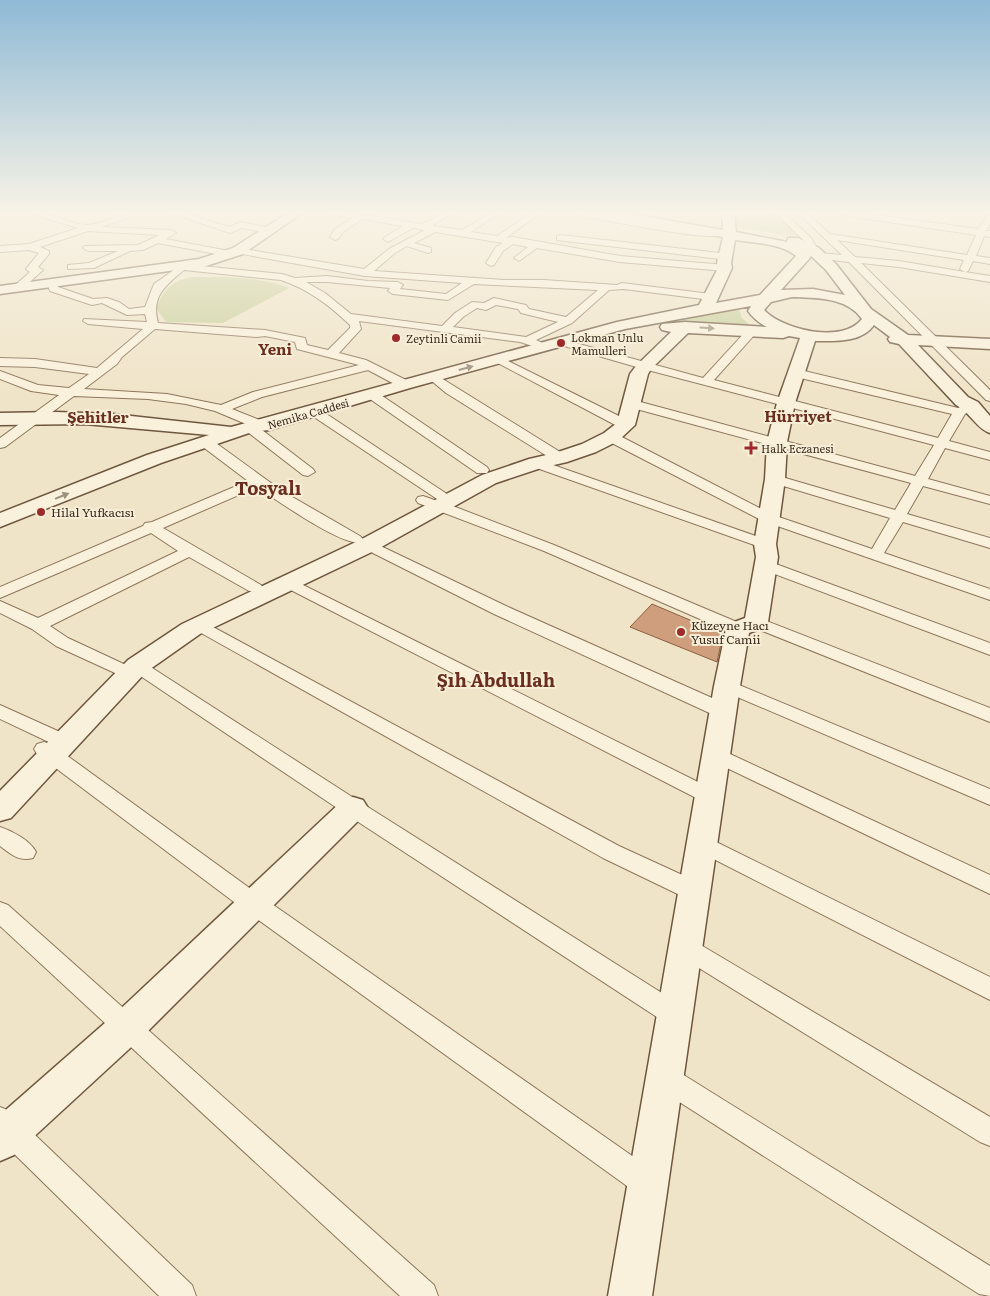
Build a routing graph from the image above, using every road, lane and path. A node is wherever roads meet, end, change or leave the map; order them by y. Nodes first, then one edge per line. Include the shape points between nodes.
1 (34, 273) edge
2 (129, 273) edge
3 (174, 273) edge
4 (247, 273) edge
5 (345, 273) edge
6 (371, 273) edge
7 (622, 273) edge
8 (720, 273) edge
9 (788, 273) edge
10 (836, 273) edge
11 (864, 273) edge
12 (960, 273) edge
13 (963, 274) joint
14 (339, 279) junction
15 (990, 279) edge
16 (295, 281) junction
17 (472, 281) junction
18 (52, 283) junction
19 (607, 286) junction
20 (622, 286) junction
21 (17, 288) junction
22 (0, 290) edge
23 (765, 299) junction
24 (708, 303) junction
25 (148, 310) junction
26 (866, 312) junction
27 (348, 317) junction
28 (88, 321) dead end
29 (568, 321) junction
30 (623, 325) junction
31 (153, 326) junction
32 (685, 327) junction
33 (445, 330) junction
34 (752, 331) junction
35 (816, 335) junction
36 (903, 339) junction
37 (526, 341) junction
38 (932, 341) junction
39 (553, 344) junction
40 (990, 344) edge
41 (331, 354) junction
42 (498, 359) junction
43 (0, 362) edge
44 (369, 366) junction
45 (644, 366) junction
46 (100, 372) junction
47 (796, 373) junction
48 (0, 375) edge
49 (433, 377) junction
50 (971, 378) junction
51 (706, 382) junction
52 (990, 382) edge
53 (404, 384) junction
54 (71, 393) junction
55 (371, 394) junction
56 (990, 397) edge
57 (786, 403) junction
58 (633, 404) junction
59 (222, 409) junction
60 (966, 409) junction
61 (315, 412) junction
62 (38, 416) junction
63 (0, 418) edge
64 (626, 425) junction
65 (256, 426) junction
66 (990, 427) edge
67 (233, 432) junction
68 (611, 437) junction
69 (204, 441) junction
70 (777, 442) junction
71 (0, 444) edge
72 (941, 445) junction
73 (990, 456) edge
74 (560, 458) junction
75 (536, 463) junction
76 (482, 470) junction
77 (308, 472) dead end
78 (775, 479) junction
79 (919, 481) junction
80 (257, 482) junction
81 (437, 500) junction
82 (990, 500) edge
83 (899, 516) junction
84 (0, 521) edge
85 (150, 526) junction
86 (362, 542) junction
87 (766, 542) junction
88 (990, 544) edge
89 (189, 551) junction
90 (875, 556) junction
91 (289, 583) junction
92 (255, 588) junction
93 (0, 593) edge
94 (990, 595) edge
95 (0, 606) edge
96 (38, 625) junction
97 (200, 625) junction
98 (747, 625) junction
99 (990, 649) edge
100 (129, 668) junction
101 (725, 698) junction
102 (0, 711) edge
103 (990, 715) edge
104 (50, 747) junction
105 (715, 754) junction
106 (0, 791) edge
107 (709, 796) junction
108 (990, 796) edge
109 (353, 808) junction
110 (0, 810) edge
111 (0, 835) edge
112 (702, 843) junction
113 (26, 852) dead end
114 (990, 885) edge
115 (694, 891) junction
116 (254, 904) junction
117 (0, 912) edge
118 (686, 948) junction
119 (990, 989) edge
120 (676, 1014) junction
121 (128, 1027) junction
122 (665, 1078) junction
123 (4, 1131) edge
124 (990, 1132) edge
125 (648, 1184) junction
126 (990, 1283) edge
127 (181, 1296) edge
128 (423, 1296) edge
129 (630, 1296) edge

1 - 21 street
2 - 18 main road
3 - 25 street via 158,286
4 - 16 street
5 - 14 street
6 - 17 street
7 - 20 street
8 - 24 main road
9 - 23 main road
10 - 26 main road
11 - 38 street
12 - 13 street
13 - 15 street
14 - 16 street via 314,277
14 - 17 street via 398,286 393,291 448,297
16 - 27 street via 323,295
17 - 19 street
18 - 21 main road
18 - 25 street via 54,289 92,302 103,300 127,312
19 - 20 street
19 - 29 street
20 - 24 street
21 - 22 main road
23 - 24 main road
23 - 26 main road via 809,293 843,299
23 - 35 main road via 758,304 756,311 760,318 785,331
24 - 30 main road
25 - 31 street
26 - 35 main road via 870,319 862,330
26 - 36 main road
27 - 33 street
27 - 41 street via 355,324 355,329
28 - 31 street
29 - 33 street via 494,301 486,306 476,304
29 - 37 street
30 - 32 main road
30 - 39 main road, Nemika Caddesi
31 - 41 street via 265,333 301,340 301,347
31 - 46 street
32 -> 34 main road
32 - 45 main road
33 - 37 street
34 - 35 main road
34 - 51 street
35 - 36 main road
35 - 47 main road
36 - 38 main road
36 - 60 main road
37 - 39 street
38 - 40 main road
38 - 50 street
39 - 42 main road, Nemika Caddesi
39 - 45 street
41 - 44 street
49 -> 42 main road, Nemika Caddesi
42 - 64 street
43 - 46 street via 60,365
44 - 53 street
44 - 59 street via 333,378 260,393
45 - 51 street
45 - 58 main road via 639,374
46 - 54 street
47 - 57 main road
47 - 60 street
48 - 54 street via 35,388
49 - 53 main road, Nemika Caddesi
49 - 74 street
50 - 52 street
50 - 56 street
51 - 57 street
53 - 55 main road, Nemika Caddesi
54 - 59 street via 180,399
54 - 62 street
55 - 61 main road, Nemika Caddesi
55 - 76 street
57 - 70 main road
57 - 72 street
58 - 64 main road
58 - 70 street
59 - 65 street
60 - 66 main road
60 - 72 street
61 - 65 main road, Nemika Caddesi
61 - 81 street
62 - 63 main road
62 - 67 main road via 169,424
62 - 71 street
64 - 68 main road
65 - 67 main road, Nemika Caddesi
65 - 77 street
67 - 69 main road, Nemika Caddesi
68 - 74 main road
68 - 87 street
69 - 80 street
84 -> 69 main road, Nemika Caddesi
70 - 78 main road
70 - 79 street
72 - 73 street
72 - 79 street
74 - 75 main road
75 - 76 main road via 506,463
75 - 81 main road
75 - 87 street
76 - 81 main road
78 - 83 street
78 - 87 main road
79 - 82 street
79 - 83 street
80 - 85 street
80 - 86 street via 321,522
81 - 86 main road
81 - 98 street via 549,548
83 - 88 street
83 - 90 street
85 - 89 street
85 - 93 street
86 - 91 main road
86 - 92 main road
86 - 101 street via 500,610
87 - 90 street
87 - 98 main road
87 - 99 street
89 - 92 street
89 - 96 street
90 - 94 street
91 - 97 main road
91 - 107 street
92 - 100 main road via 179,626
95 - 96 street
96 - 100 street via 62,642
97 - 100 main road
97 - 115 street via 611,852
98 - 101 main road
98 - 103 street
100 - 104 main road
100 - 109 street
101 - 105 main road
101 - 108 street
102 - 104 street
104 - 106 main road
104 - 110 main road
104 - 116 street
105 - 107 main road
105 - 114 street
107 - 112 main road
109 - 116 main road
109 - 120 street
111 - 113 street
112 - 115 main road
112 - 119 street
115 - 118 main road
116 - 121 main road
116 - 125 street
117 - 121 street
118 - 120 main road
118 - 124 street
120 - 122 main road
121 - 123 main road
121 - 128 street
122 - 125 main road
122 - 126 street
123 - 127 street
125 - 129 main road

